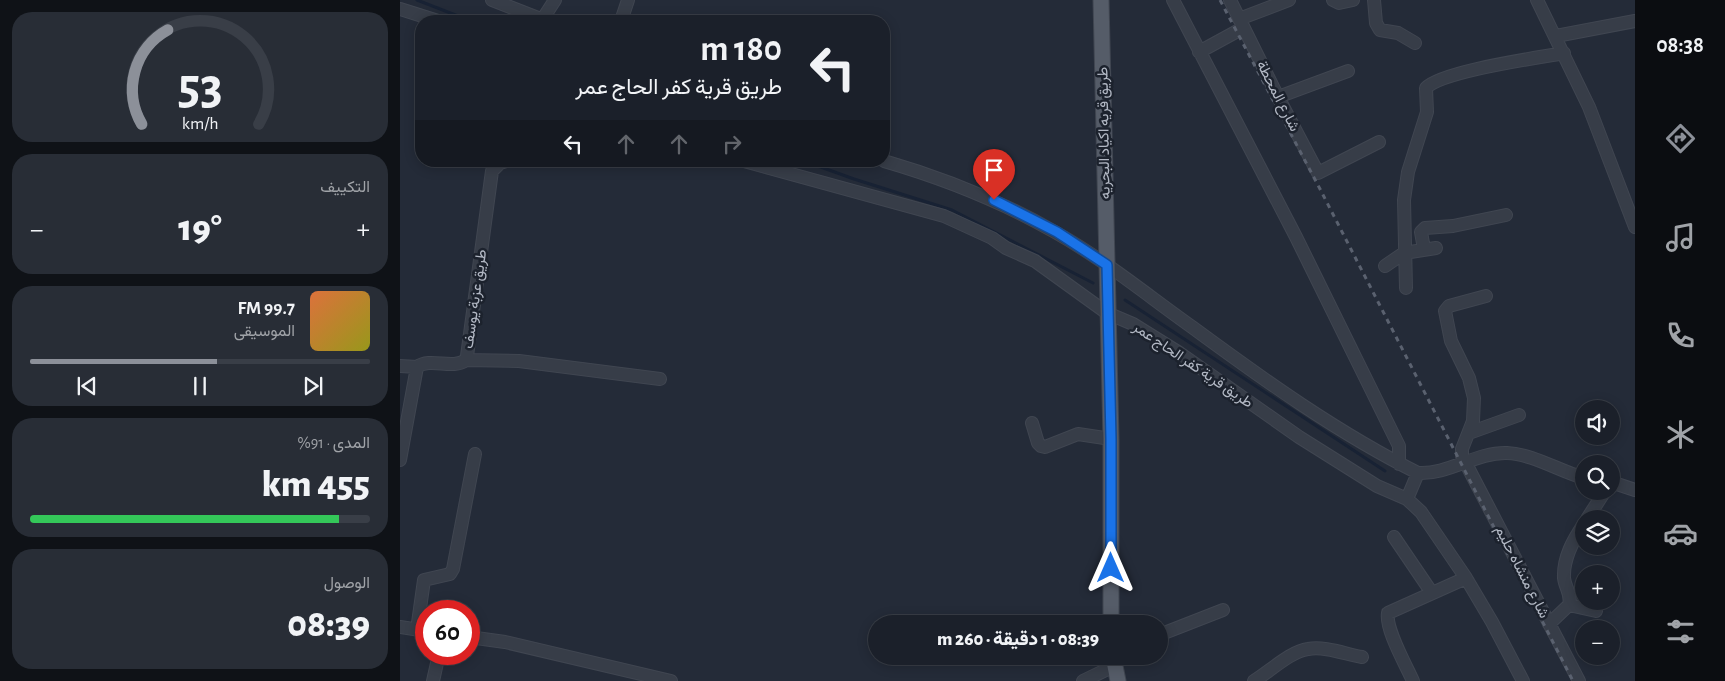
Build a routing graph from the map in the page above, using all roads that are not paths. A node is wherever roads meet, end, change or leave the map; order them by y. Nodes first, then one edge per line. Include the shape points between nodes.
1 (492, 0) edge
2 (556, 0) edge
3 (628, 0) edge
4 (1101, 0) edge
5 (1173, 0) edge
6 (1230, 0) edge
7 (1289, 0) edge
8 (1333, 0) edge
9 (1354, 0) edge
10 (1374, 0) edge
11 (1537, 0) edge
12 (400, 9) edge
13 (419, 15) edge
14 (531, 15) edge
15 (547, 15) edge
16 (623, 15) edge
17 (1635, 21) edge
18 (1241, 23) junction
19 (1556, 36) junction
20 (1414, 43) dead end
21 (1199, 52) junction
22 (1564, 53) junction
23 (1348, 71) dead end
24 (1278, 97) junction
25 (1379, 142) dead end
26 (890, 163) edge
27 (496, 167) edge
28 (764, 167) edge
29 (1506, 215) dead end
30 (1635, 227) edge
31 (1404, 253) junction
32 (1107, 265) junction
33 (1385, 266) dead end
34 (1406, 288) dead end
35 (1486, 296) dead end
36 (1107, 313) junction
37 (466, 360) junction
38 (400, 366) edge
39 (416, 367) junction
40 (660, 379) dead end
41 (1519, 415) dead end
42 (1032, 423) dead end
43 (1469, 433) junction
44 (1111, 439) junction
45 (475, 454) dead end
46 (400, 460) edge
47 (1465, 462) junction
48 (1399, 464) junction
49 (1418, 474) junction
50 (1575, 475) edge
51 (1620, 485) edge
52 (1635, 490) edge
53 (1407, 499) junction
54 (1394, 537) dead end
55 (1575, 537) edge
56 (1466, 578) junction
57 (1432, 593) junction
58 (423, 600) edge
59 (1569, 605) junction
60 (1223, 610) dead end
61 (1596, 611) dead end
62 (1111, 615) edge
63 (1549, 624) junction
64 (400, 628) edge
65 (415, 629) edge
66 (1168, 631) edge
67 (480, 639) edge
68 (1362, 657) dead end
69 (437, 665) edge
70 (1108, 665) edge
71 (1115, 665) edge
72 (433, 681) edge
73 (671, 681) edge
74 (1083, 681) edge
75 (1118, 681) edge
76 (1254, 681) edge
77 (1413, 681) edge
78 (1523, 681) edge
79 (1579, 681) edge

1 - 14 street
2 - 15 street
3 - 16 street
4 - 32 main road, طريق قريه اكياد البحريه
5 - 21 street
6 - 18 street, شارع المحطة
7 - 18 street
8 - 9 street via 1338,3
10 - 20 street via 1376,23 1380,30 1398,33
11 - 19 street
12 - 13 street
17 - 19 street
18 - 21 street
18 - 24 street, شارع المحطة
19 - 22 street
21 - 48 street via 1296,237 1398,446
22 - 30 street via 1589,107
22 - 31 street via 1460,72 1426,88 1427,112 1406,186
23 - 24 street
24 - 25 street, شارع المحطة via 1318,173
26 - 32 street, طريق قرية كفر الحاج عمر via 927,173 990,198 1057,232
27 - 37 street, طريق عزبة يوسف via 492,171
28 - 36 street, طريق قرية كفر الحاج عمر via 956,220 1035,261
29 - 31 street via 1425,228 1421,232 1430,248
31 - 33 street
31 - 34 street
32 - 36 main road, طريق قريه اكياد البحريه
32 - 48 street, طريق قرية كفر الحاج عمر via 1237,360
35 - 43 street via 1448,306 1444,312 1451,341 1472,388 1474,407
36 - 44 main road, طريق قريه اكياد البحريه
36 - 53 street, طريق قرية كفر الحاج عمر via 1133,324 1178,352 1299,437 1377,486
37 - 39 street, طريق عزبة يوسف
37 - 40 street via 519,361
38 - 39 street, طريق عزبة يوسف
39 - 46 street
41 - 43 street
42 - 44 street via 1038,442 1045,447 1078,434
43 - 47 street via 1462,450
44 - 62 main road, طريق قريه اكياد البحريه
45 - 58 street via 454,569 450,574 424,580
47 - 49 street
47 - 50 street via 1495,454 1514,454
47 - 63 street, شارع منشاه حليم
48 - 49 street, طريق قرية كفر الحاج عمر
49 - 53 street
51 - 52 street
53 - 56 street, طريق قرية كفر الحاج عمر via 1421,512
54 - 57 street
55 - 59 street via 1565,566
56 - 57 street
56 - 78 street, طريق قرية كفر الحاج عمر
57 - 77 street via 1388,613 1390,629
59 - 61 street
59 - 63 street
60 - 66 street
63 - 79 street, شارع منشاه حليم
64 - 65 street
67 - 73 street
68 - 76 street via 1308,649 1297,652
69 - 72 street
70 - 74 street
71 - 75 main road

